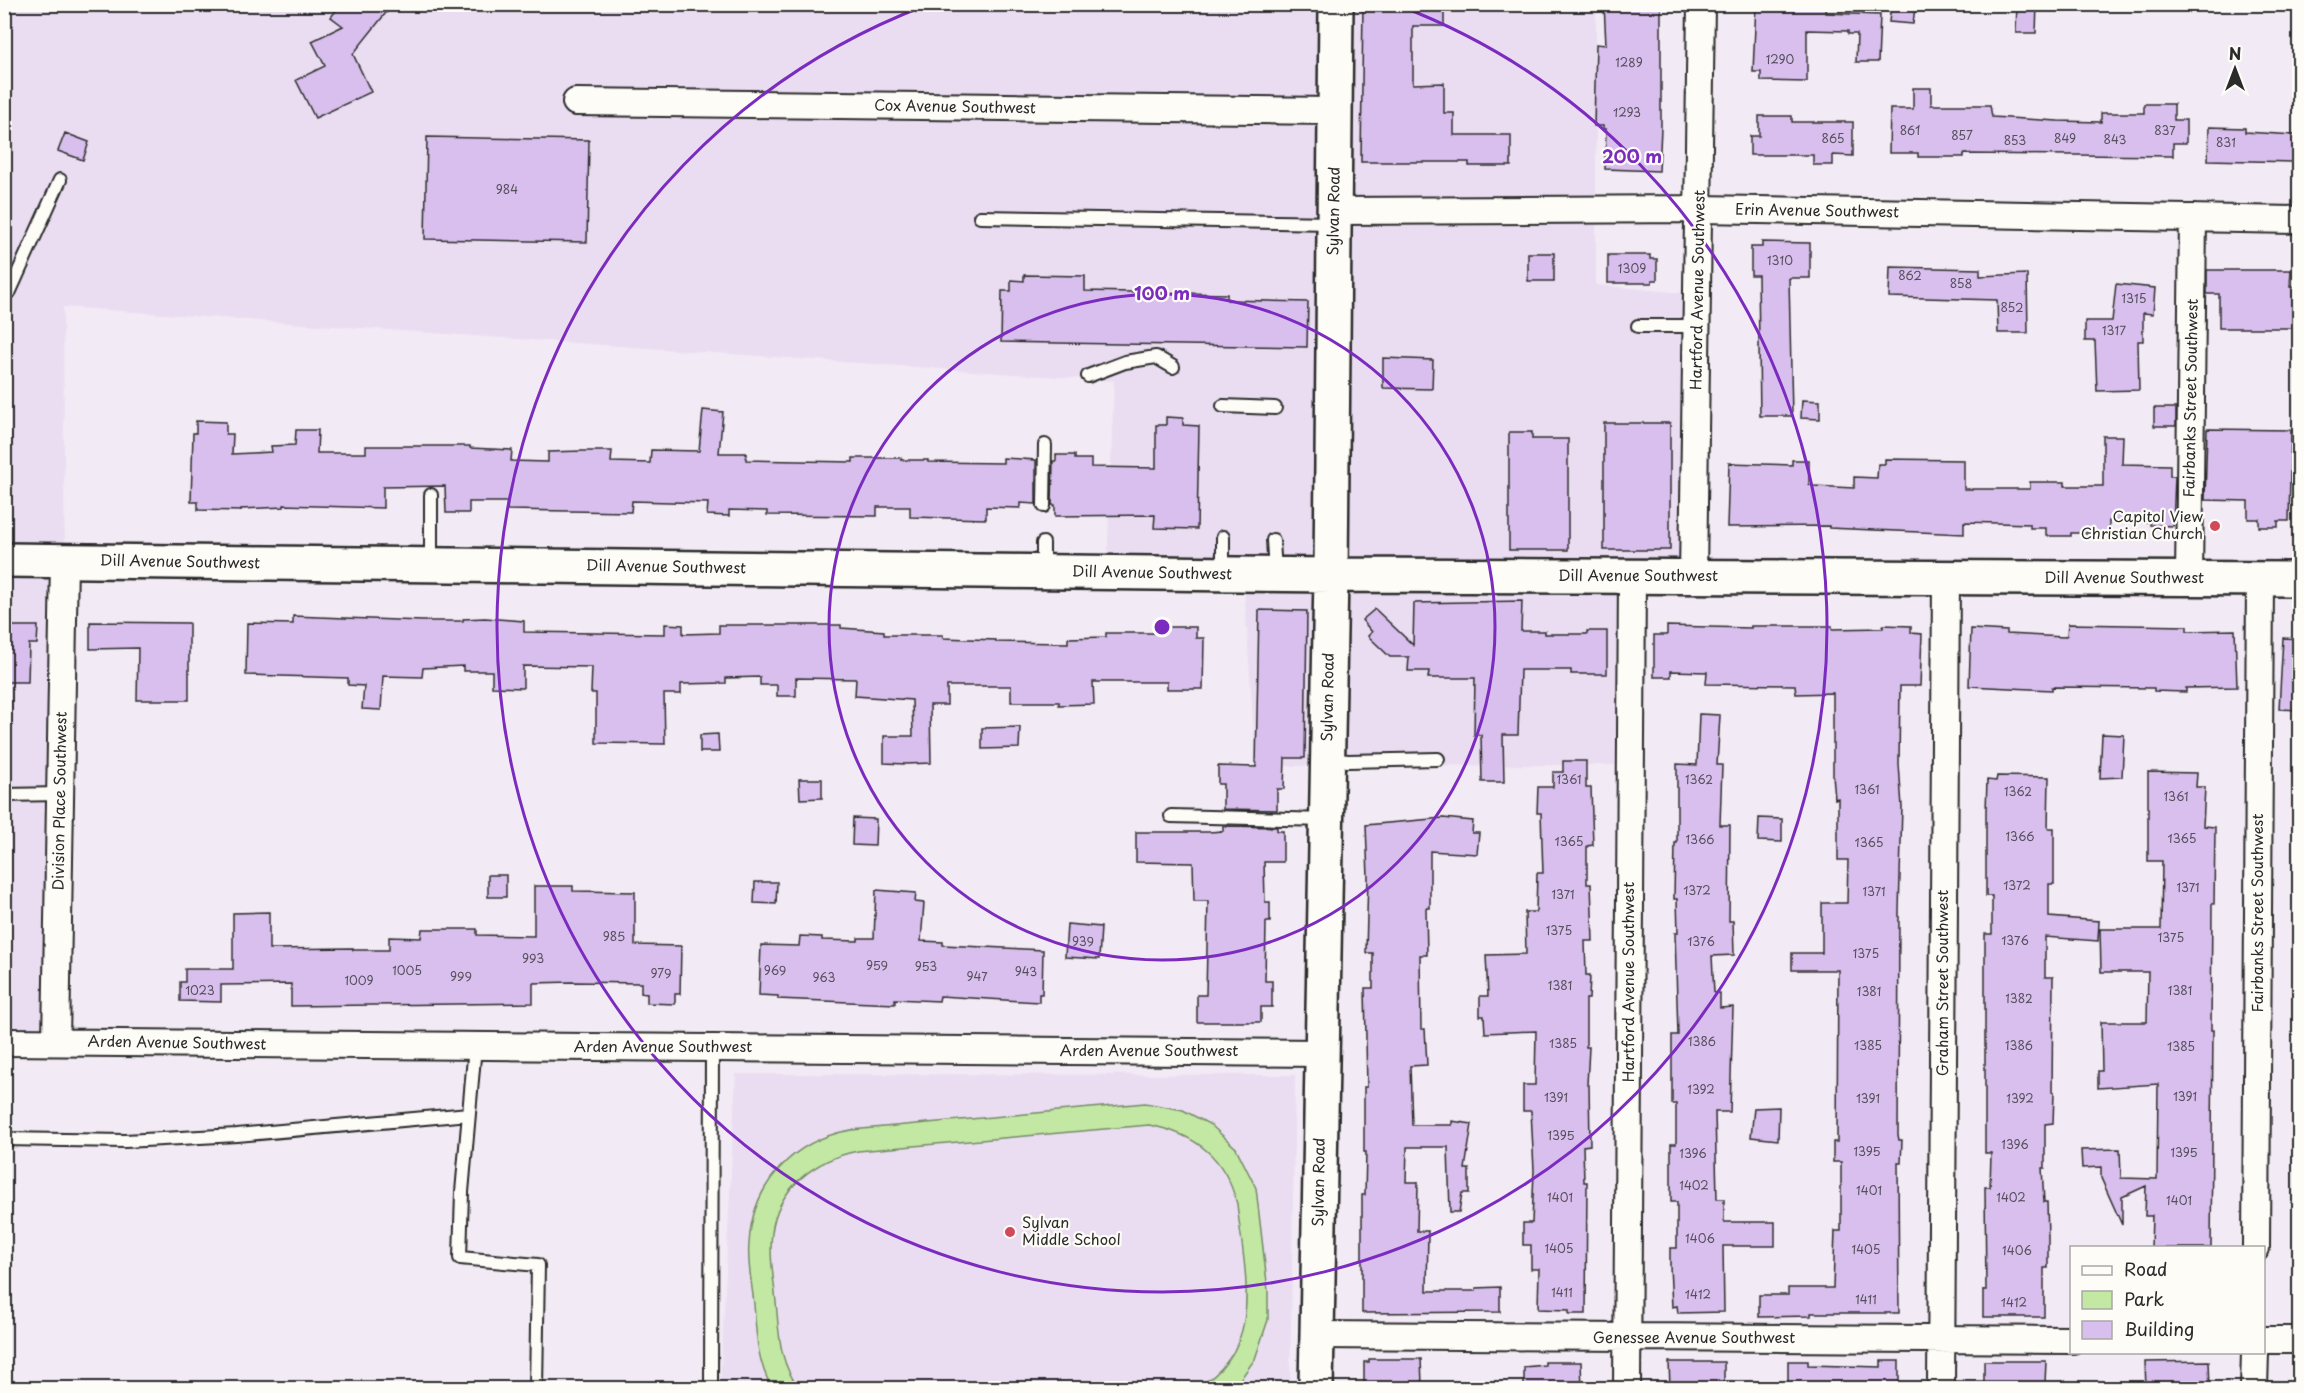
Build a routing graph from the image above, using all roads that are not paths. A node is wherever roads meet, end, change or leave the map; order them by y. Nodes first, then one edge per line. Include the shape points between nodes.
1 (1336, 4) edge
2 (1701, 4) edge
3 (576, 102) dead end
4 (1335, 111) junction
5 (60, 180) dead end
6 (1700, 209) junction
7 (980, 216) dead end
8 (1334, 217) junction
9 (2193, 218) junction
10 (2300, 220) edge
11 (4, 294) edge
12 (1638, 326) dead end
13 (1698, 326) junction
14 (1173, 367) dead end
15 (1088, 376) dead end
16 (1222, 406) dead end
17 (1275, 408) dead end
18 (1045, 445) dead end
19 (431, 495) dead end
20 (1044, 506) dead end
21 (1223, 537) dead end
22 (1273, 540) dead end
23 (4, 560) edge
24 (64, 560) junction
25 (431, 564) junction
26 (1223, 574) junction
27 (1275, 574) junction
28 (1331, 575) junction
29 (1632, 576) junction
30 (1693, 576) junction
31 (1946, 578) junction
32 (2189, 579) junction
33 (2260, 579) junction
34 (2300, 579) edge
35 (1327, 759) junction
36 (1438, 759) dead end
37 (60, 794) junction
38 (4, 795) edge
39 (1171, 816) dead end
40 (1326, 820) junction
41 (4, 1042) edge
42 (56, 1042) junction
43 (475, 1046) junction
44 (712, 1047) junction
45 (1322, 1053) junction
46 (469, 1114) junction
47 (4, 1139) edge
48 (2256, 1246) edge
49 (1317, 1335) junction
50 (1627, 1337) junction
51 (1941, 1339) junction
52 (2070, 1340) edge
53 (2265, 1340) edge
54 (2300, 1340) edge
55 (2255, 1354) edge
56 (536, 1389) edge
57 (711, 1389) edge
58 (1316, 1389) edge
59 (1627, 1389) edge
60 (1941, 1389) edge
61 (2254, 1389) edge

1 - 4 main road, Sylvan Road
2 - 6 street, Hartford Avenue Southwest
3 - 4 street, Cox Avenue Southwest
4 - 8 main road, Sylvan Road
5 - 11 lane via 10,291
6 - 8 street, Erin Avenue Southwest
6 - 9 street, Erin Avenue Southwest
6 - 13 street, Hartford Avenue Southwest
7 - 8 lane
8 - 28 main road, Sylvan Road
9 - 10 street, Erin Avenue Southwest
9 - 32 street, Fairbanks Street Southwest
12 - 13 lane
13 - 30 street, Hartford Avenue Southwest
14 - 15 lane via 1156,357 1125,362
16 - 17 lane
18 - 20 lane
19 - 25 lane
21 - 26 lane
22 - 27 lane
23 - 24 main road, Dill Avenue Southwest
24 - 25 main road, Dill Avenue Southwest
24 - 37 street, Division Place Southwest
25 - 26 main road, Dill Avenue Southwest via 1043,557
26 - 27 main road, Dill Avenue Southwest
27 - 28 main road, Dill Avenue Southwest
28 - 29 main road, Dill Avenue Southwest
28 - 35 main road, Sylvan Road
29 - 30 main road, Dill Avenue Southwest
29 - 50 street, Hartford Avenue Southwest
30 - 31 main road, Dill Avenue Southwest
31 - 32 main road, Dill Avenue Southwest
31 - 51 street, Graham Street Southwest
32 - 33 main road, Dill Avenue Southwest
33 - 34 main road, Dill Avenue Southwest
33 - 48 street, Fairbanks Street Southwest
35 - 36 lane
35 - 40 main road, Sylvan Road
37 - 38 lane
37 - 42 street, Division Place Southwest
39 - 40 lane
40 - 45 main road, Sylvan Road
41 - 42 street, Arden Avenue Southwest
42 - 43 street, Arden Avenue Southwest
43 - 44 street, Arden Avenue Southwest
43 - 46 lane
44 - 45 street, Arden Avenue Southwest
44 - 57 lane
45 - 49 main road, Sylvan Road
46 - 47 lane via 237,1135 125,1141
46 - 56 lane via 460,1258 538,1265
49 - 50 street, Genessee Avenue Southwest
49 - 58 main road, Sylvan Road
50 - 51 street, Genessee Avenue Southwest
50 - 59 street, Hartford Avenue Southwest
51 - 52 street, Genessee Avenue Southwest
51 - 60 street, Graham Street Southwest
53 - 54 street
55 - 61 street

